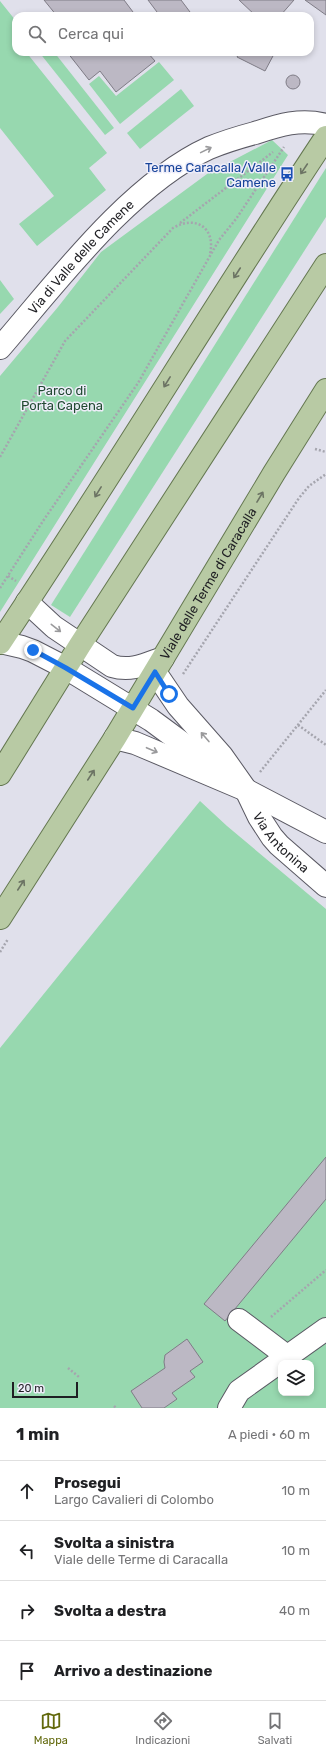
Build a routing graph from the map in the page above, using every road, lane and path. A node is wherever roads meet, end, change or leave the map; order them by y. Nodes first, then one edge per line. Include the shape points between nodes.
1 (326, 126) edge
2 (326, 137) edge
3 (180, 223) junction
4 (210, 256) junction
5 (326, 266) edge
6 (0, 348) edge
7 (326, 390) edge
8 (0, 457) edge
9 (326, 474) edge
10 (0, 588) edge
11 (27, 602) junction
12 (0, 642) edge
13 (80, 645) junction
14 (159, 665) junction
15 (66, 668) junction
16 (179, 680) dead end
17 (326, 690) edge
18 (133, 708) junction
19 (298, 725) junction
20 (115, 738) junction
21 (326, 745) edge
22 (0, 774) edge
23 (246, 790) junction
24 (326, 832) edge
25 (326, 886) edge
26 (0, 918) edge
27 (326, 1270) edge
28 (247, 1326) joint
29 (326, 1329) edge
30 (288, 1356) junction
31 (68, 1368) dead end
32 (79, 1377) dead end
33 (230, 1408) edge

6 -> 1 street, Via di Valle delle Camene via 119,215 178,166 209,148 283,124 308,121
2 -> 11 main road
3 - 4 path via 196,223 208,229 212,244
3 - 4 path via 286,144
3 - 8 path via 172,228 65,341
4 - 10 path via 138,383 56,501
5 - 13 main road
14 -> 7 main road, Viale delle Terme di Caracalla
9 - 16 path via 309,486 299,498
11 - 12 main road
11 -> 13 street via 54,627
12 - 15 street via 33,650
13 - 14 street via 112,666 122,669
13 - 15 main road
14 - 18 main road, Viale delle Terme di Caracalla
23 -> 14 street, Via Antonina via 222,756 178,706
15 - 18 street
15 - 22 main road
17 - 19 path
18 - 20 main road, Viale delle Terme di Caracalla
18 - 23 street
19 - 21 path
19 - 23 path
20 -> 23 street via 135,743
26 -> 20 main road, Viale delle Terme di Caracalla
23 - 24 street
23 - 25 street, Via Antonina via 262,823 278,845
27 - 28 path
28 - 30 street
29 - 30 street
30 - 33 street via 239,1391
31 - 32 path

